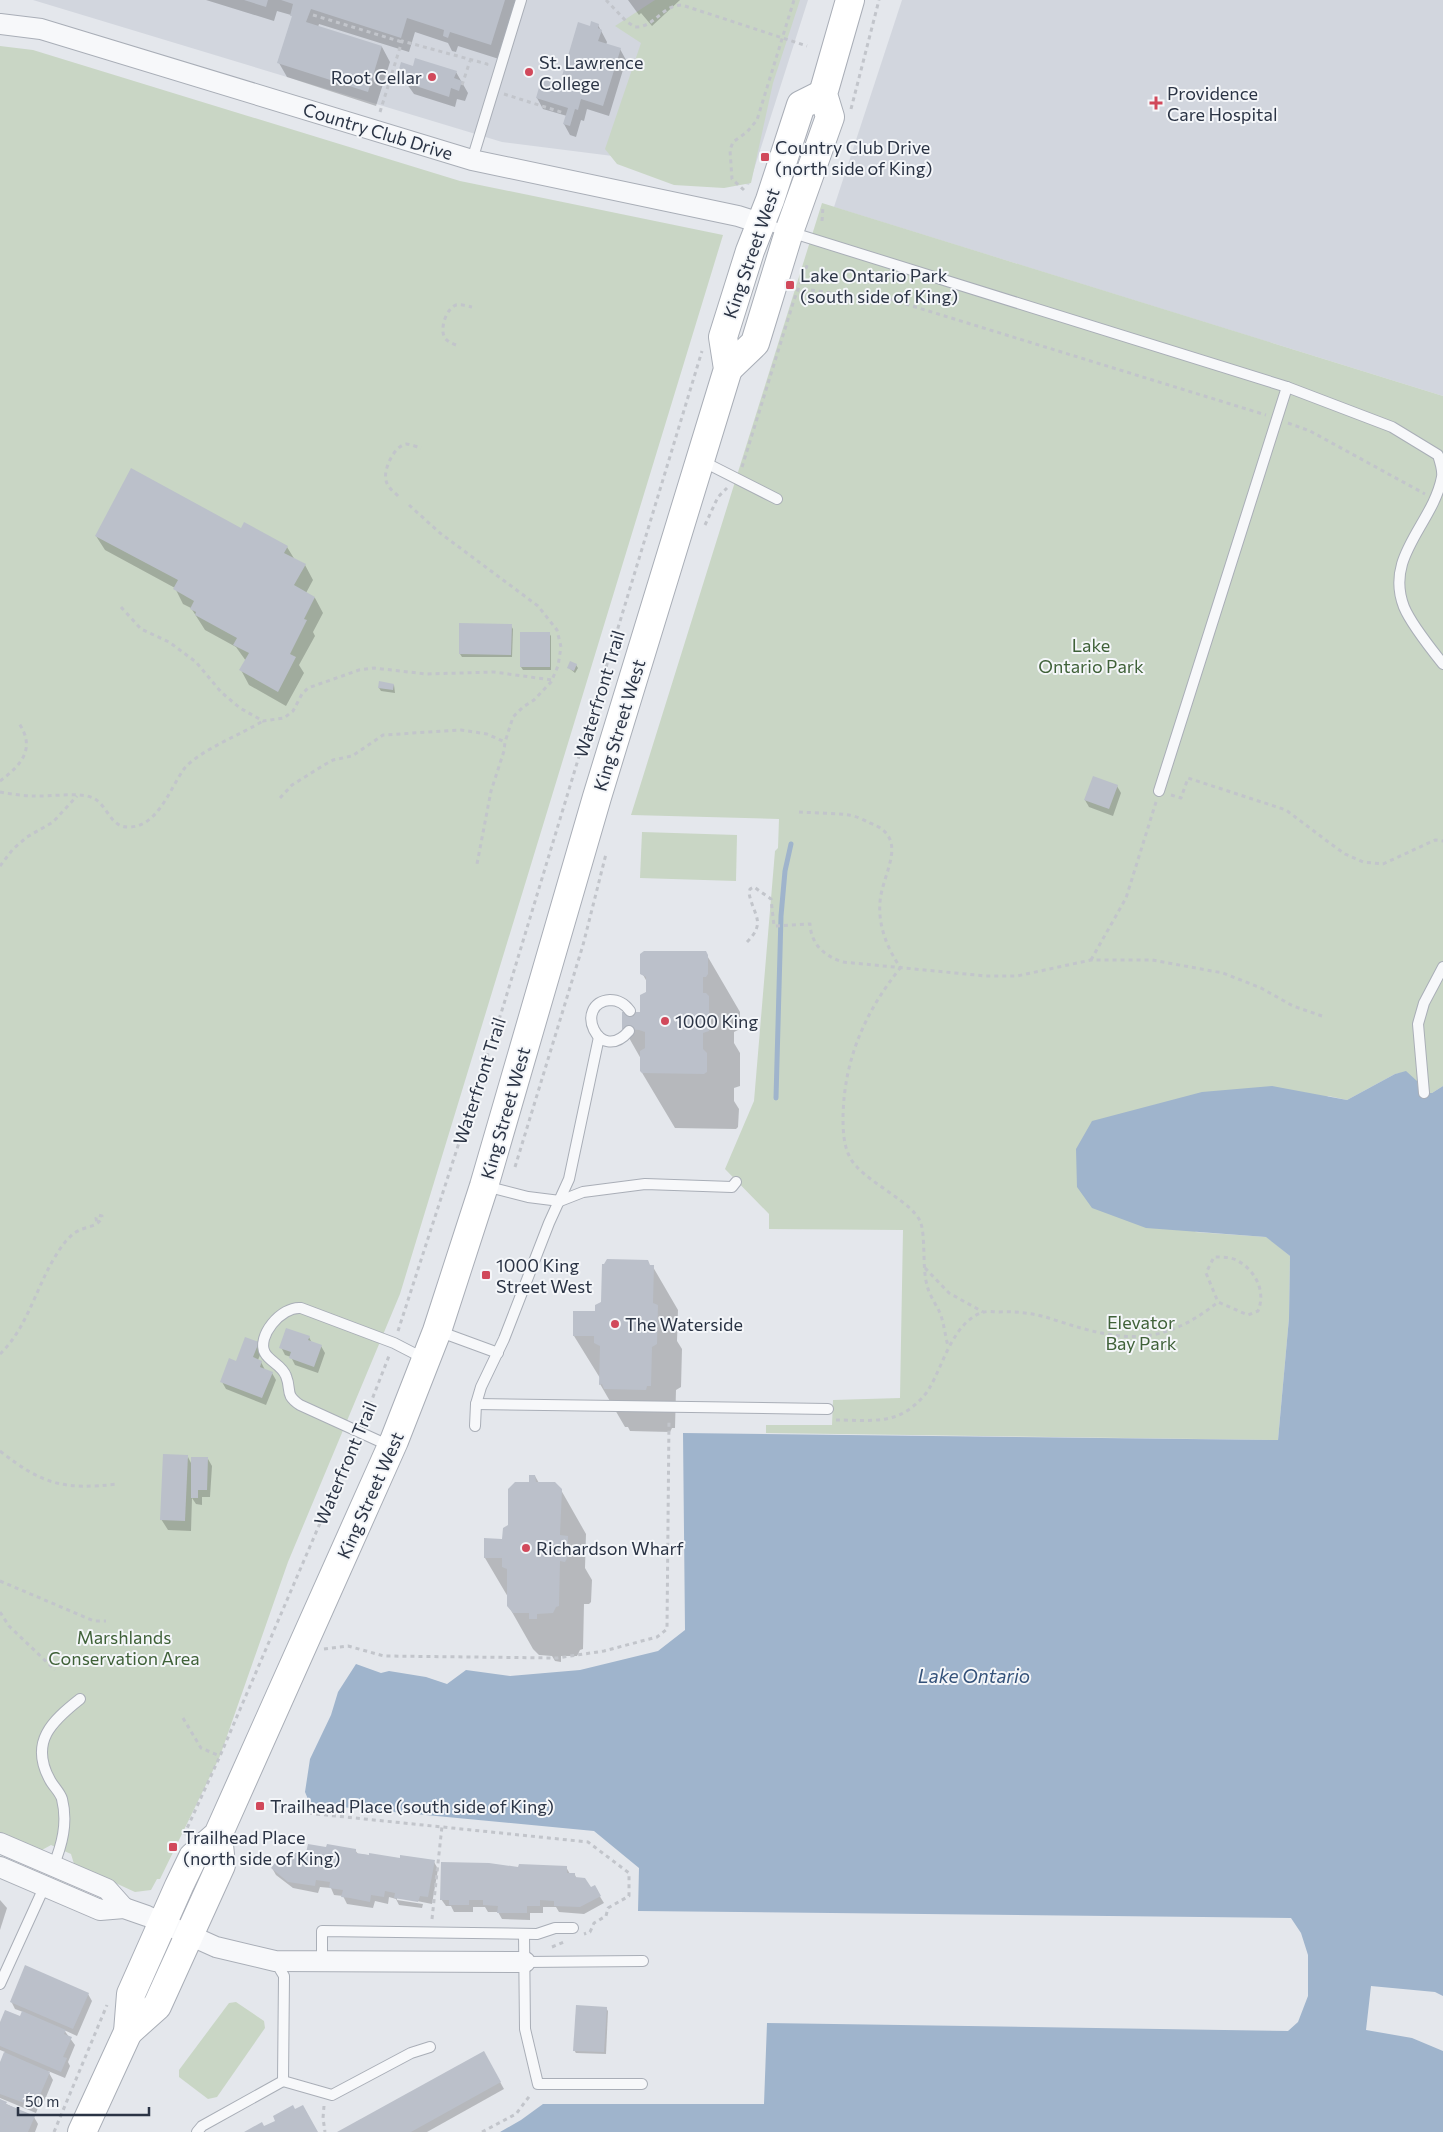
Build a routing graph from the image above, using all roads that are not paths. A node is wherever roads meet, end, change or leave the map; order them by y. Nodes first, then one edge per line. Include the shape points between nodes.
1 (521, 0) edge
2 (850, 0) edge
3 (0, 24) edge
4 (823, 94) junction
5 (472, 160) junction
6 (760, 223) junction
7 (789, 232) junction
8 (728, 369) junction
9 (1287, 387) junction
10 (700, 460) junction
11 (777, 499) dead end
12 (1443, 664) edge
13 (1159, 791) road end
14 (1443, 967) edge
15 (630, 1011) dead end
16 (629, 1031) dead end
17 (599, 1037) junction
18 (1424, 1093) dead end
19 (736, 1182) dead end
20 (484, 1186) junction
21 (560, 1201) junction
22 (438, 1331) junction
23 (498, 1353) junction
24 (426, 1360) junction
25 (476, 1404) junction
26 (828, 1415) road end
27 (475, 1426) dead end
28 (391, 1447) junction
29 (80, 1699) dead end
30 (218, 1834) junction
31 (0, 1843) edge
32 (54, 1865) junction
33 (0, 1867) edge
34 (44, 1886) junction
35 (124, 1908) junction
36 (163, 1924) junction
37 (573, 1928) dead end
38 (524, 1934) junction
39 (189, 1935) junction
40 (275, 1961) junction
41 (322, 1961) junction
42 (643, 1961) dead end
43 (525, 1962) junction
44 (0, 1984) edge
45 (128, 2032) junction
46 (430, 2047) dead end
47 (283, 2080) junction
48 (642, 2084) dead end
49 (82, 2132) edge
50 (197, 2132) edge

1 - 5 lane
2 - 4 main road
3 - 5 street, Country Club Drive via 41,29
4 - 6 main road, King Street West via 801,105
4 - 7 main road, King Street West via 830,116
5 - 6 street, Country Club Drive
6 - 7 lane
6 - 8 main road, King Street West via 723,337
7 - 8 main road, King Street West via 754,343
7 - 9 lane
8 - 10 main road, King Street West
9 - 12 lane via 1392,427 1438,455 1442,476 1434,499 1403,558 1399,585 1405,607
9 - 13 lane
10 - 11 lane
10 - 20 main road, King Street West
14 - 18 lane via 1424,1003 1418,1024
15 - 17 lane via 620,1002 606,1000 600,1003 591,1020
16 - 17 lane via 619,1040
17 - 21 lane via 569,1179
19 - 21 lane via 732,1187 645,1184 583,1192
20 - 21 lane
20 - 22 main road, King Street West
21 - 23 lane
22 - 23 lane
22 - 24 main road, King Street West
23 - 25 lane
24 - 28 main road, King Street West
24 - 28 lane via 394,1343 295,1307 280,1314 266,1336 266,1355 282,1369 291,1398
25 - 26 lane
25 - 27 lane
28 - 30 main road, King Street West
29 - 32 lane via 64,1712 43,1738 42,1761 62,1797 66,1821
30 - 36 main road, King Street West via 193,1857
30 - 39 main road, King Street West via 221,1865
31 - 32 street
32 - 34 lane
32 - 35 street via 108,1889
33 - 34 street
34 - 35 street via 100,1910
34 - 44 lane
35 - 36 street
36 - 39 street
36 - 45 main road, King Street West via 131,1994
37 - 38 lane
38 - 41 lane via 322,1931
38 - 43 lane
39 - 40 street via 216,1947
39 - 45 main road, King Street West via 157,2006
40 - 41 street
40 - 47 lane via 284,1976
41 - 43 street
42 - 43 lane
43 - 48 lane via 525,2029 538,2084
45 - 49 main road, King Street West
46 - 47 lane via 410,2053 332,2095
47 - 50 lane via 202,2126

